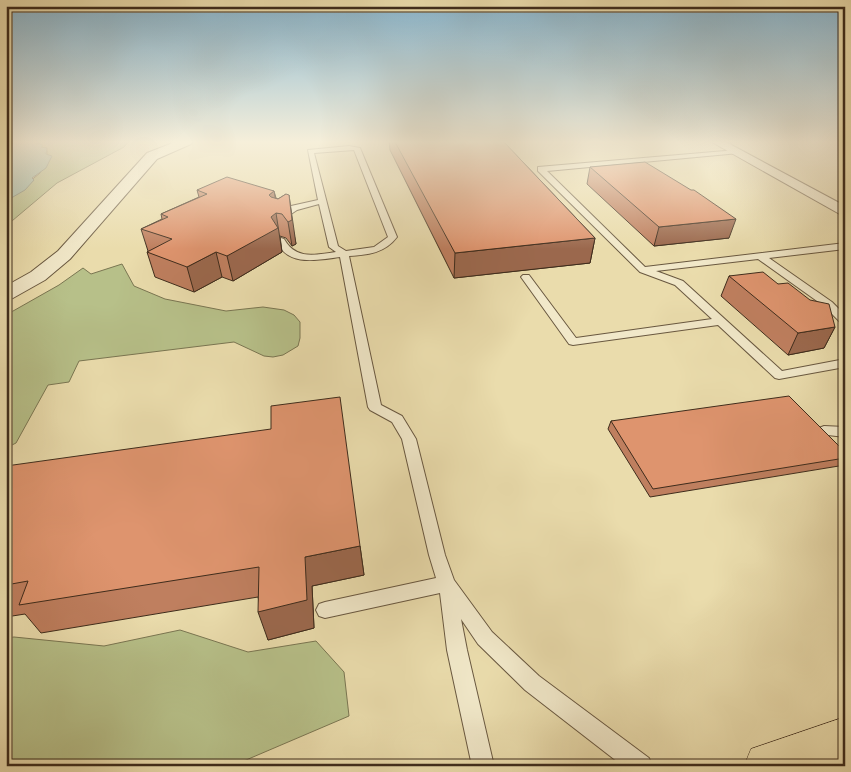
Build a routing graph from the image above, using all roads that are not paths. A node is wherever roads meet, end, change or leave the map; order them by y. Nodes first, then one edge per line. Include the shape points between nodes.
1 (133, 177) edge
2 (317, 177) edge
3 (369, 177) edge
4 (549, 177) edge
5 (788, 177) edge
6 (323, 201) junction
7 (845, 212) edge
8 (279, 218) edge
9 (281, 241) dead end
10 (845, 246) edge
11 (344, 254) junction
12 (760, 256) junction
13 (643, 270) junction
14 (526, 278) dead end
15 (6, 294) edge
16 (845, 320) edge
17 (720, 321) junction
18 (845, 363) edge
19 (845, 432) edge
20 (838, 445) edge
21 (447, 584) junction
22 (325, 610) dead end
23 (845, 740) edge
24 (774, 765) edge
25 (483, 766) edge
26 (641, 766) edge

1 - 15 street via 64,255 38,276
2 - 6 lane
3 - 11 lane via 393,237 387,245 373,251
4 - 13 lane
5 - 7 street
6 - 8 lane via 294,208
6 - 11 lane via 334,247
9 - 11 lane via 285,249 300,258
10 - 12 lane
11 - 21 lane via 375,407 397,419 408,439
12 - 13 lane
12 - 16 lane via 828,304
13 - 17 lane via 679,284
14 - 17 lane via 573,342
17 - 18 lane via 779,374
19 - 20 lane via 824,431
21 - 22 lane
21 - 25 lane via 457,650
21 - 26 lane via 484,638 519,671
23 - 24 highway

